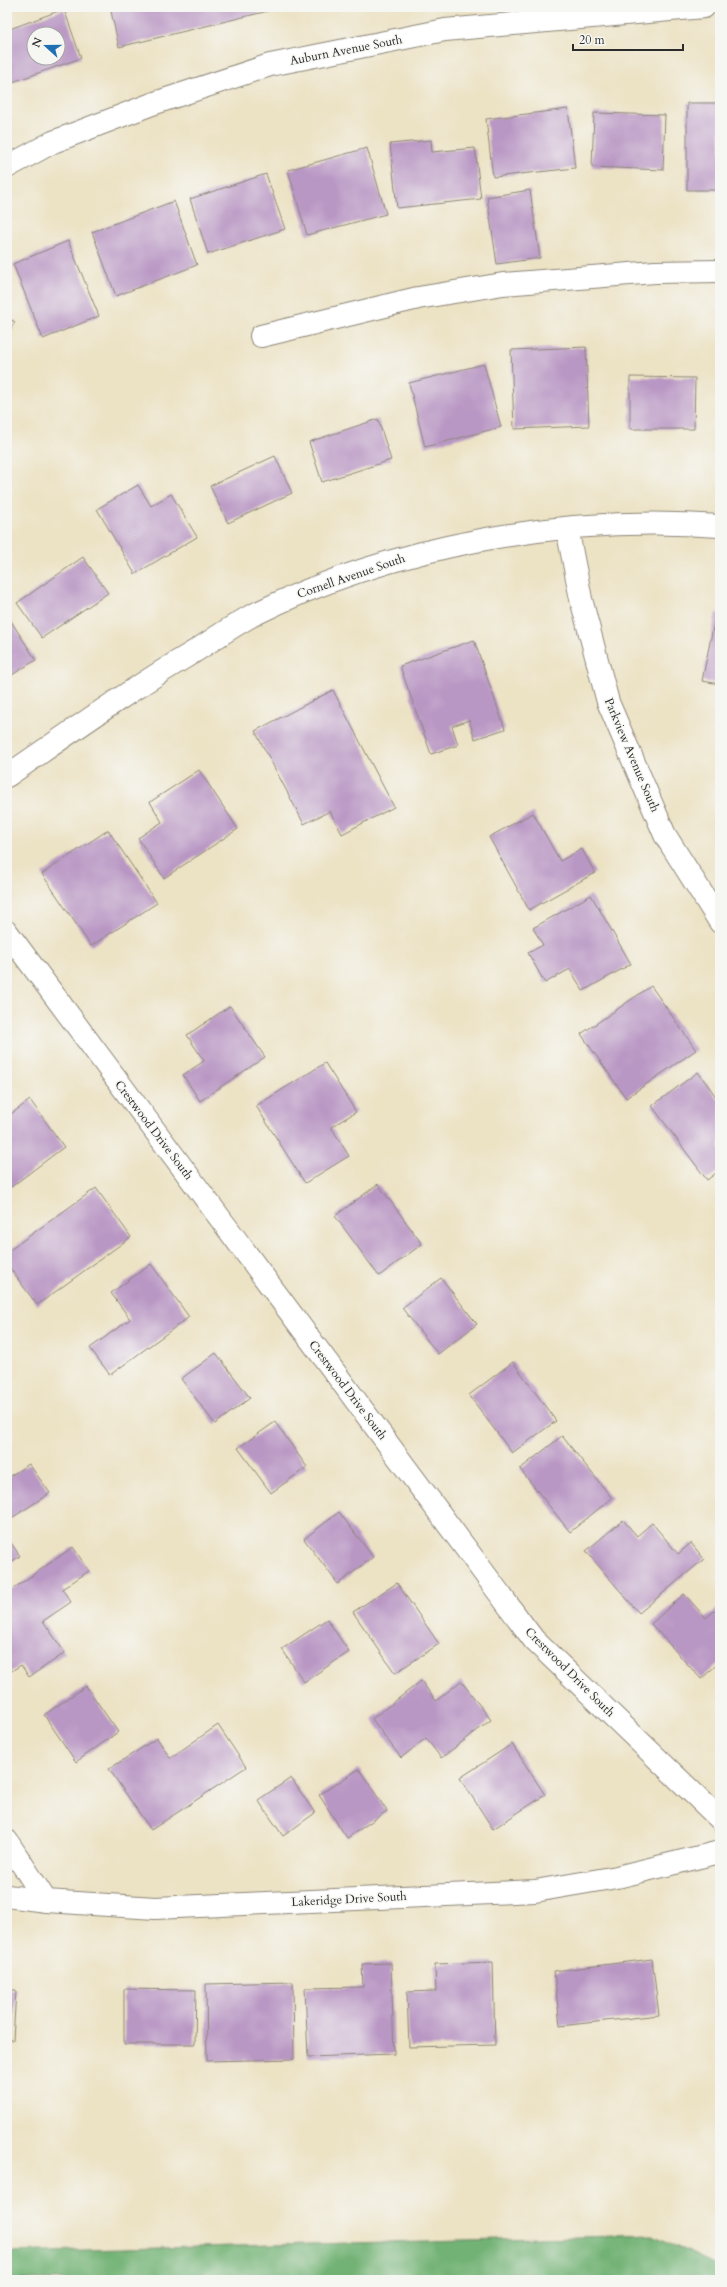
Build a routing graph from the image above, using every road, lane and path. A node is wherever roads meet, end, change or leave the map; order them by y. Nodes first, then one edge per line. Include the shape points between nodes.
1 (704, 7) edge
2 (7, 167) edge
3 (720, 271) edge
4 (261, 336) dead end
5 (720, 526) edge
6 (567, 528) junction
7 (7, 776) edge
8 (720, 922) edge
9 (7, 932) edge
10 (720, 1819) edge
11 (7, 1842) edge
12 (720, 1852) edge
13 (7, 1896) edge
14 (46, 1901) junction

1 - 2 street, Auburn Avenue South via 445,30 270,65 152,104 53,142
3 - 4 street via 655,272 503,284 418,298
5 - 6 street, Cornell Avenue South via 667,522
6 - 7 street, Cornell Avenue South via 429,550 314,587 250,617 163,670
6 - 8 street, Parkview Avenue South via 581,599 608,702 665,835
9 - 10 street, Crestwood Drive South via 534,1640
11 - 14 street
12 - 14 street, Lakeridge Drive South via 617,1877 535,1891 155,1908
13 - 14 street, Lakeridge Drive South

